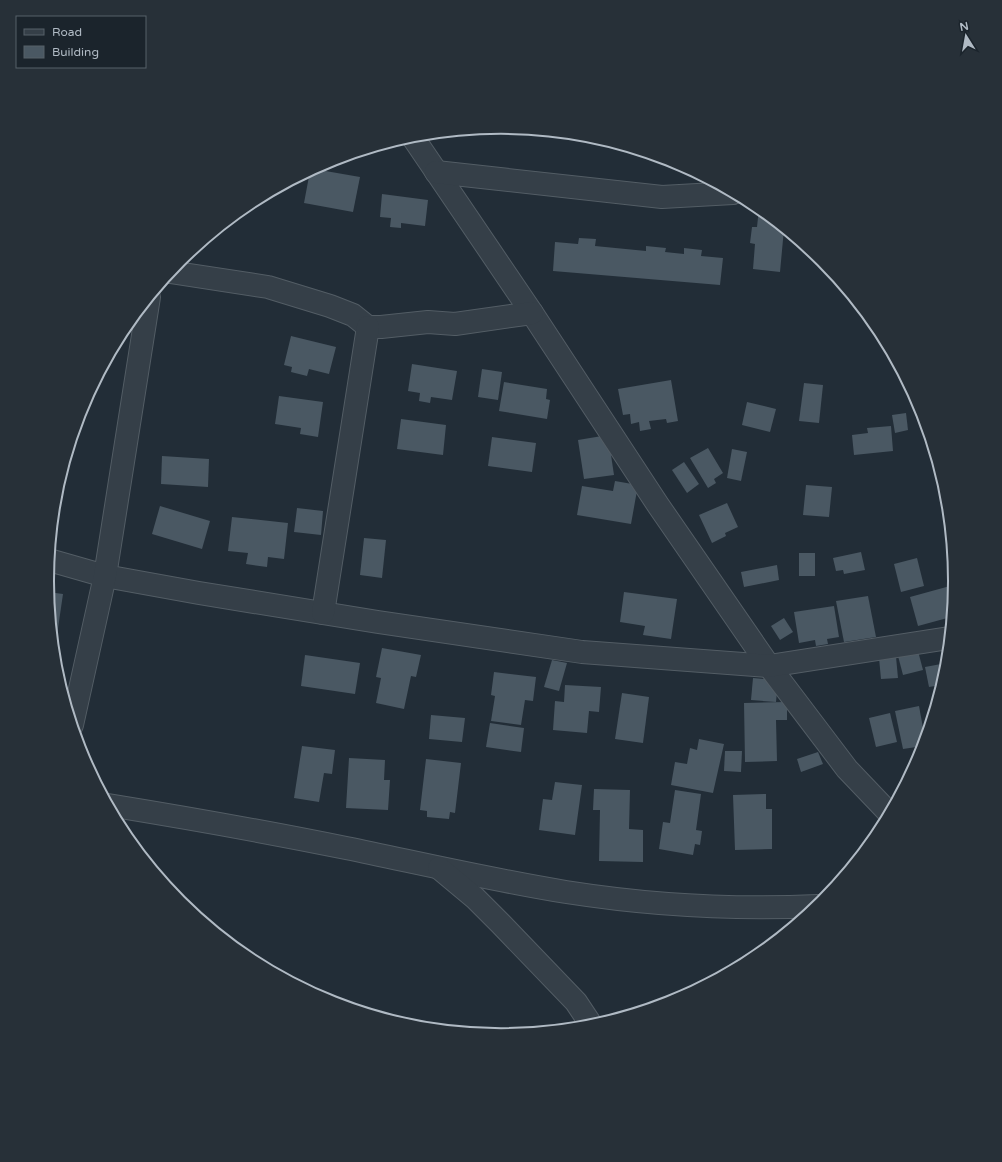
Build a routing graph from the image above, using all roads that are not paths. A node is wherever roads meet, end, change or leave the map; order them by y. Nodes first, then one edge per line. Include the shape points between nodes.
1 (416, 143) edge
2 (436, 172) junction
3 (723, 194) edge
4 (177, 273) edge
5 (147, 307) edge
6 (532, 313) junction
7 (368, 327) junction
8 (55, 562) edge
9 (105, 576) junction
10 (323, 613) junction
11 (944, 639) edge
12 (769, 666) junction
13 (74, 714) edge
14 (115, 806) edge
15 (885, 809) edge
16 (436, 866) junction
17 (807, 906) edge
18 (587, 1019) edge

1 - 2 street
2 - 3 street via 662,197
2 - 6 street
4 - 7 street via 268,287 353,315
5 - 9 street
6 - 7 street via 455,324 428,322
6 - 12 street via 658,505
7 - 10 street
8 - 9 street
9 - 10 street
9 - 13 street
10 - 12 street via 582,652
11 - 12 street
12 - 15 street via 847,769
14 - 16 street via 299,838
16 - 17 street via 566,892 637,901 738,907
16 - 18 street via 475,898 501,924 576,1002

